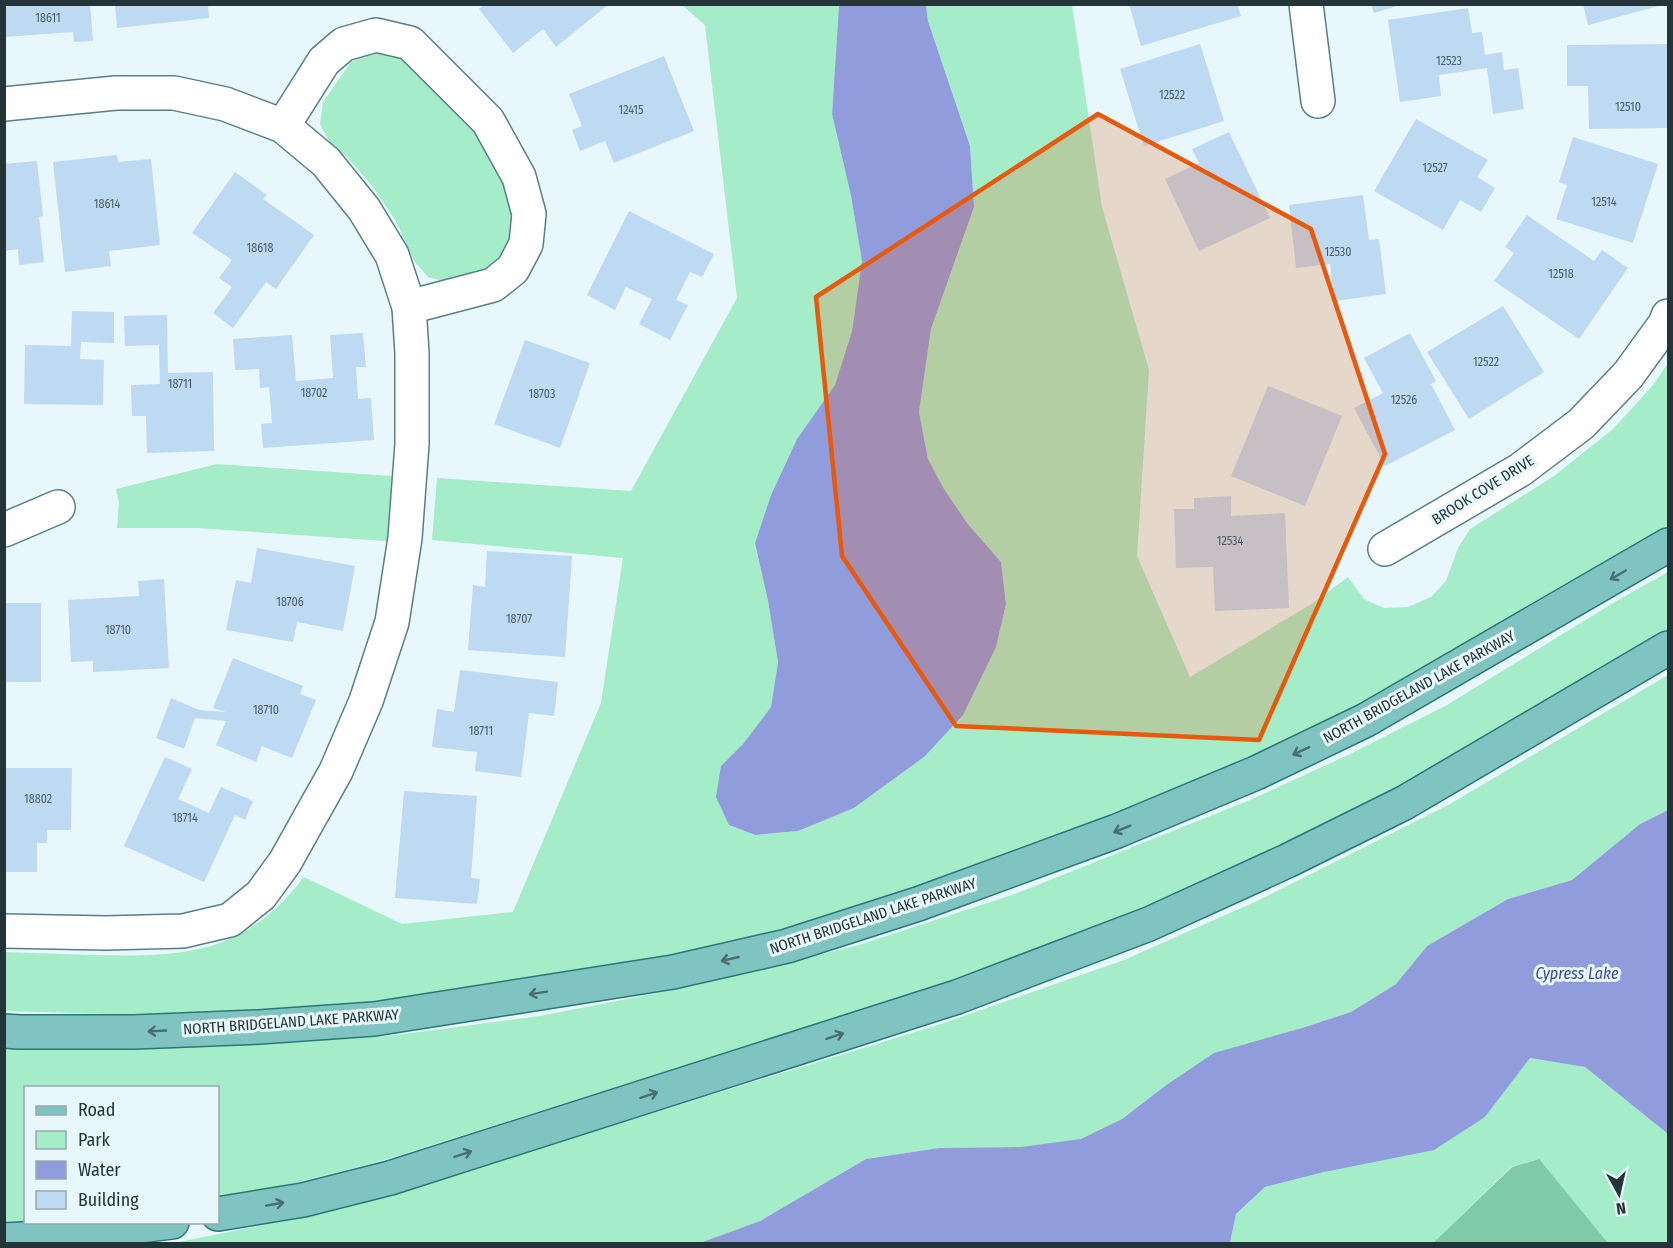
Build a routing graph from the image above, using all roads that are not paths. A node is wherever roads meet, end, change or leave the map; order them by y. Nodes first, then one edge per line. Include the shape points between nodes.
1 (1306, 4) edge
2 (1318, 102) dead end
3 (4, 104) edge
4 (283, 126) junction
5 (409, 307) junction
6 (1668, 316) edge
7 (58, 507) dead end
8 (4, 530) edge
9 (1668, 545) edge
10 (1385, 549) dead end
11 (1668, 648) edge
12 (4, 931) edge
13 (4, 1031) edge
14 (219, 1215) edge
15 (155, 1224) edge
16 (4, 1240) edge

1 - 2 street
3 - 4 street via 116,93 174,93 225,104
4 - 5 street via 326,162 364,210 392,255
4 - 5 street via 324,61 344,44 376,35 410,43 488,121 519,177 529,214 526,244 513,269 493,285
5 - 12 street via 412,444 405,538 392,622 366,701 336,771 285,862 261,895 230,920 183,931
6 - 10 street, BROOK COVE DRIVE via 1628,375 1581,424 1520,470
7 - 8 street
9 -> 13 main road, NORTH BRIDGELAND LAKE PARKWAY via 1366,720 1256,773 1117,831 918,904 787,946 673,972 374,1019 134,1032
14 -> 11 main road via 303,1200 390,1178 957,997 1149,924 1404,803
15 - 16 main road

